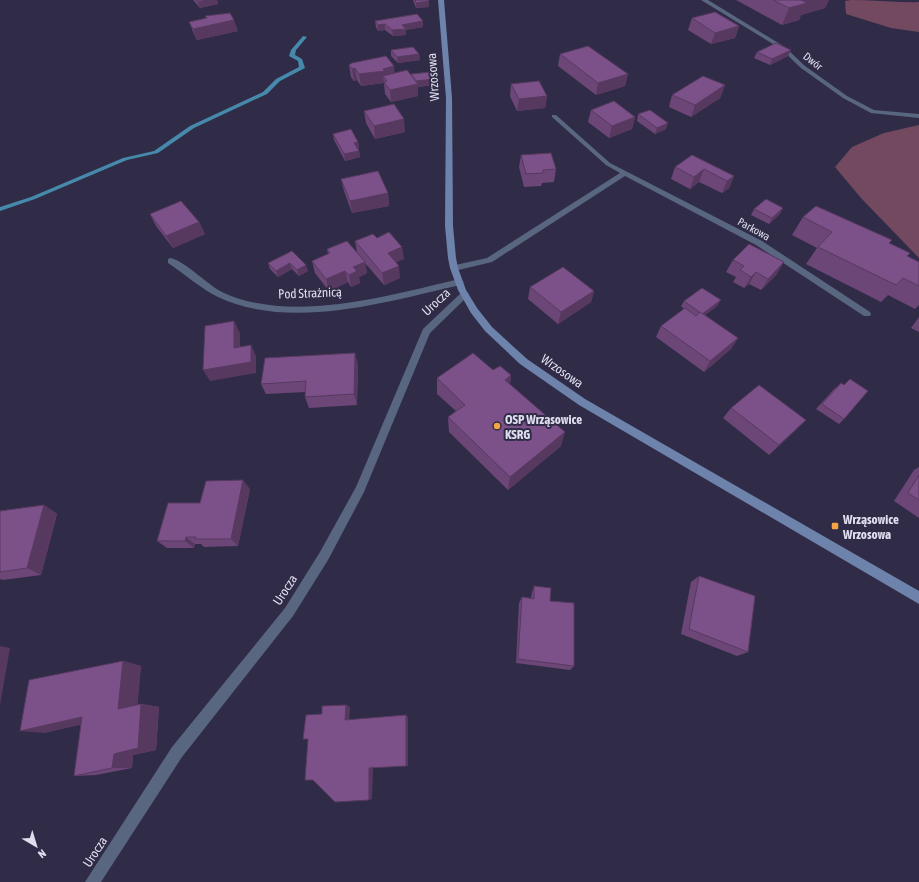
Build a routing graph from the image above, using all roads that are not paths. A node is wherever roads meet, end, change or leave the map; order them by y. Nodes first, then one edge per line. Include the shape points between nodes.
1 (441, 0) edge
2 (704, 0) edge
3 (554, 116) dead end
4 (919, 116) edge
5 (625, 173) junction
6 (171, 260) dead end
7 (454, 268) junction
8 (460, 282) junction
9 (465, 294) junction
10 (867, 314) dead end
11 (919, 598) edge
12 (92, 882) edge

1 - 7 street, Wrzosowa via 449,98 449,226
2 - 4 street, Dwór via 782,48 803,67 873,112
3 - 5 street, Parkowa via 608,164
5 - 7 street via 489,260
5 - 10 street, Parkowa via 759,243
6 - 8 street, Pod Strażnicą via 222,295 262,308 302,310 370,303
7 - 8 street, Wrzosowa
8 - 9 street, Wrzosowa
9 - 11 street, Wrzosowa via 493,333 550,381 588,406
9 - 12 street, Urocza via 426,331 360,489 324,556 289,612 178,752

